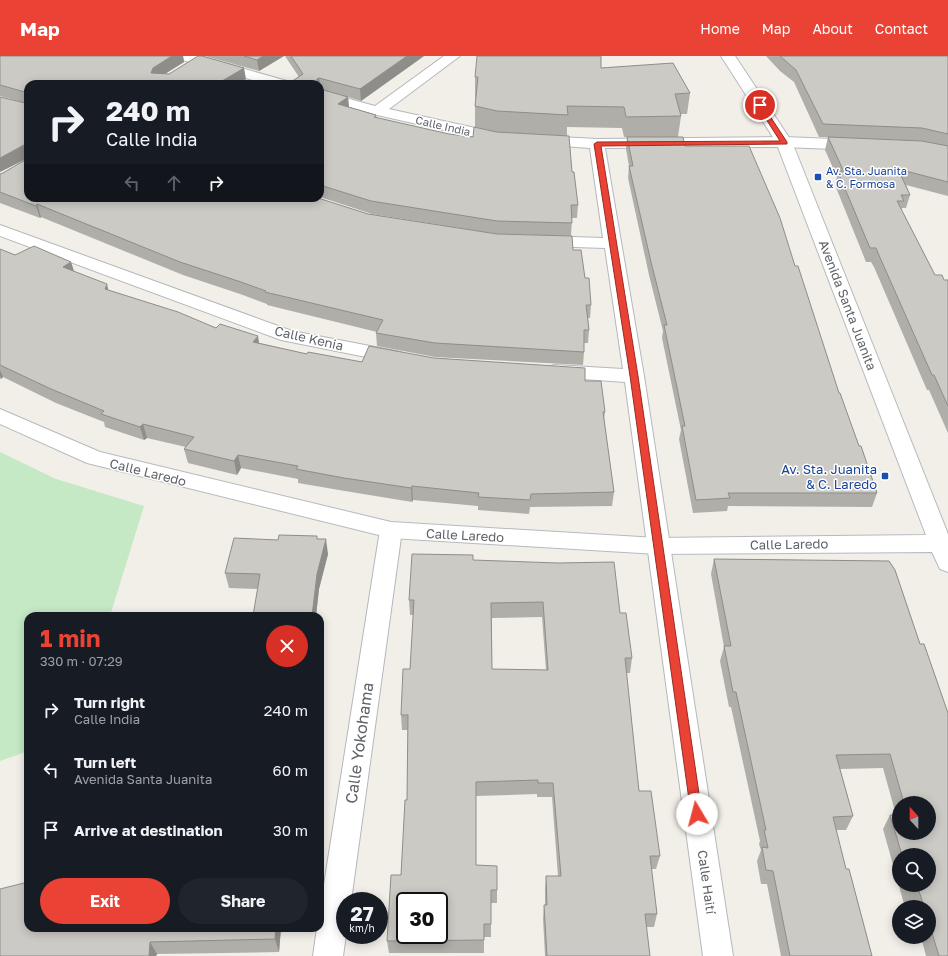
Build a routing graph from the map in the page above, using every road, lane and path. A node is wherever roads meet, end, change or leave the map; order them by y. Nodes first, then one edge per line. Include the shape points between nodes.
1 (453, 56) edge
2 (728, 56) edge
3 (185, 62) edge
4 (268, 80) edge
5 (324, 96) edge
6 (377, 111) junction
7 (784, 142) junction
8 (597, 144) junction
9 (871, 146) edge
10 (0, 230) edge
11 (527, 241) edge
12 (612, 243) junction
13 (412, 360) edge
14 (538, 370) edge
15 (634, 376) junction
16 (0, 416) edge
17 (391, 530) junction
18 (944, 543) edge
19 (657, 546) junction
20 (948, 563) edge
21 (328, 956) edge
22 (718, 956) edge

1 - 6 street
2 - 7 street, Avenida Santa Juanita
3 - 4 street via 200,60
5 - 6 street, Calle India
6 - 8 street, Calle India via 496,138
7 - 8 street, Calle India
7 - 9 street, Calle India
7 - 18 street, Avenida Santa Juanita
8 - 12 street, Calle Haití
10 - 13 street, Calle Kenia via 288,336
11 - 12 street
12 - 15 street, Calle Haití
14 - 15 street
15 - 19 street, Calle Haití
16 - 17 street, Calle Laredo via 94,458
17 - 19 street, Calle Laredo
17 - 21 street, Calle Yokohama
18 - 19 street, Calle Laredo
18 - 20 street, Avenida Santa Juanita
19 - 22 street, Calle Haití

